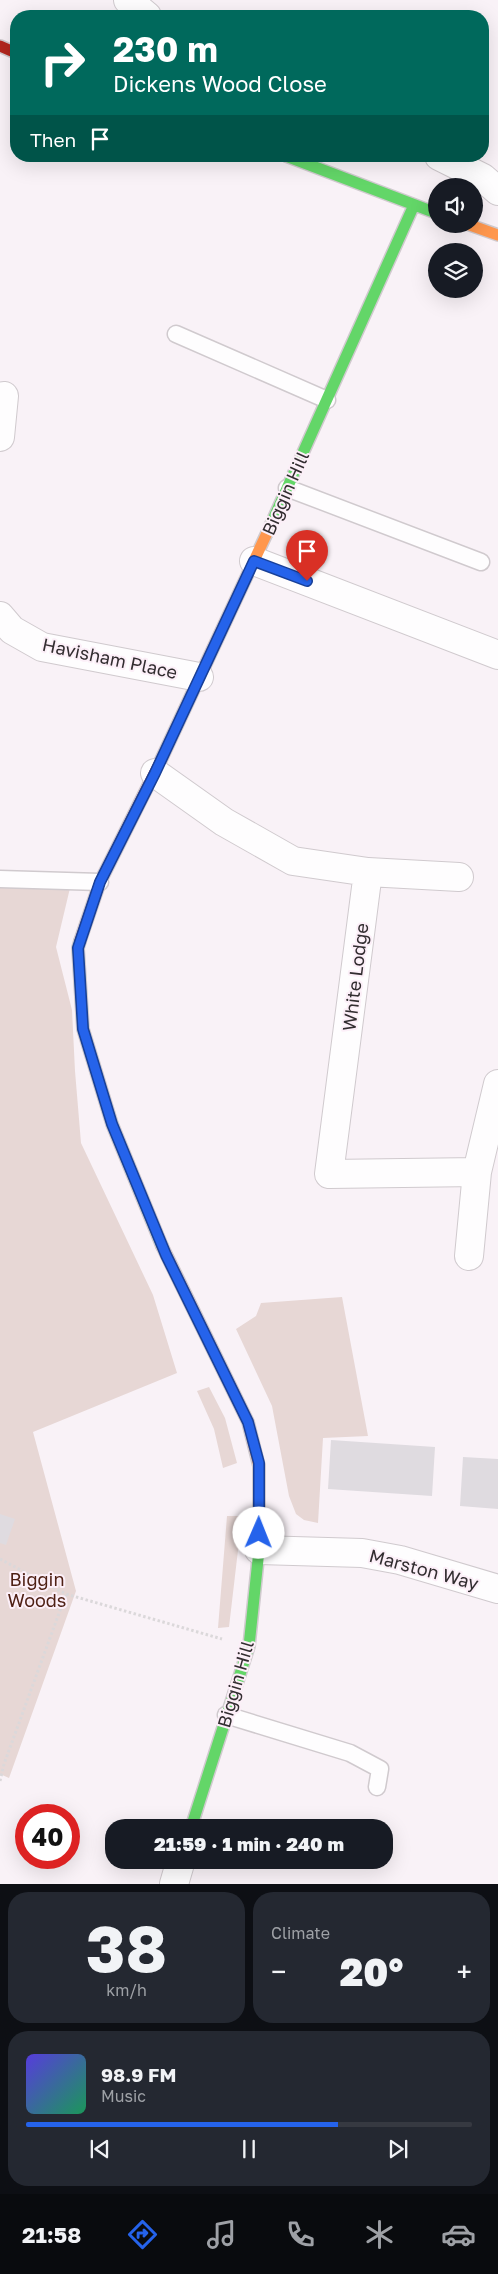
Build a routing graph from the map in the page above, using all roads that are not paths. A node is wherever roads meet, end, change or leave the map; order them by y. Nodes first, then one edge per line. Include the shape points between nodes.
1 (128, 0) edge
2 (140, 10) edge
3 (302, 162) edge
4 (451, 162) edge
5 (498, 190) edge
6 (414, 205) junction
7 (428, 210) edge
8 (483, 230) edge
9 (498, 235) edge
10 (176, 334) dead end
11 (4, 396) dead end
12 (327, 400) junction
13 (0, 437) edge
14 (287, 488) junction
15 (254, 561) junction
16 (481, 562) dead end
17 (0, 616) edge
18 (498, 655) edge
19 (199, 677) junction
20 (155, 773) junction
21 (368, 872) junction
22 (459, 877) dead end
23 (0, 879) edge
24 (100, 882) junction
25 (498, 1084) edge
26 (478, 1172) junction
27 (468, 1256) dead end
28 (259, 1550) junction
29 (498, 1589) edge
30 (226, 1715) junction
31 (377, 1787) dead end
32 (194, 1819) edge
33 (178, 1869) edge
34 (174, 1884) edge

1 - 2 street
3 - 6 street
4 - 5 street via 483,178
6 - 7 street
6 - 12 street, Biggin Hill
8 - 9 street
10 - 12 lane
11 - 13 street
12 - 14 street, Biggin Hill
14 - 15 street, Biggin Hill
14 - 16 lane
15 - 18 street
15 - 19 street, Biggin Hill
17 - 19 street, Havisham Place via 12,630 42,647
19 - 20 street, Biggin Hill
20 - 21 street via 224,822 293,861
20 - 24 street, Biggin Hill
21 - 22 street
21 - 26 street, White Lodge via 329,1174
23 - 24 lane
24 - 28 street, Biggin Hill via 78,948 83,1029 112,1124 166,1255 248,1422 259,1463
25 - 26 street
26 - 27 street
28 - 29 street, Marston Way via 362,1553 400,1560
28 - 30 street, Biggin Hill via 248,1646
30 - 31 lane via 350,1753 380,1769
30 - 32 street, Biggin Hill
33 - 34 street

